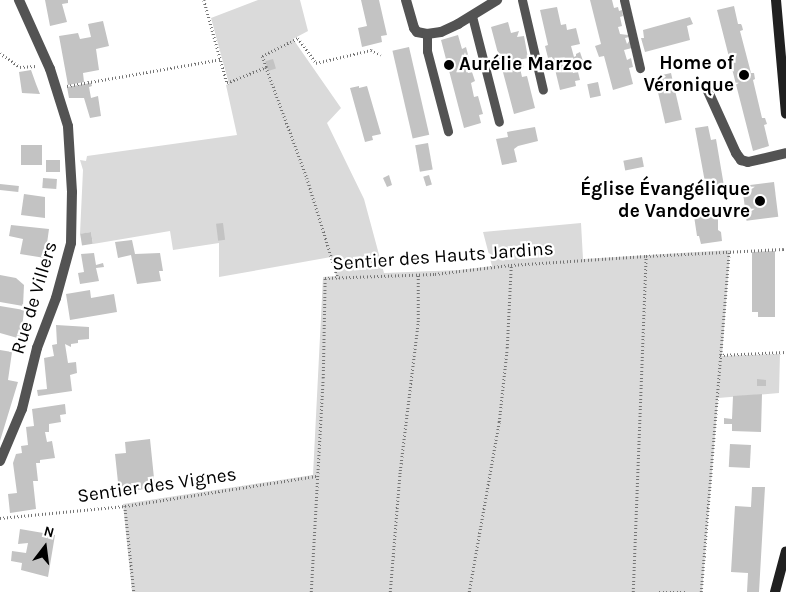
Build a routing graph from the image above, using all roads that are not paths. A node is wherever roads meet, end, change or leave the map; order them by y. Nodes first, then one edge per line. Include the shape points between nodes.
1 (19, 0) edge
2 (406, 0) edge
3 (497, 0) edge
4 (522, 0) edge
5 (624, 0) edge
6 (776, 0) edge
7 (472, 16) junction
8 (427, 34) junction
9 (640, 68) dead end
10 (707, 89) dead end
11 (543, 90) dead end
12 (786, 114) edge
13 (499, 122) dead end
14 (448, 132) dead end
15 (786, 153) edge
16 (0, 461) edge
17 (786, 551) edge
18 (775, 592) edge

1 - 16 street, Rue de Villers via 39,42 68,126 71,243 56,298 37,348 22,408
2 - 8 street via 414,28
3 - 7 street
4 - 11 lane
5 - 9 lane
6 - 12 street
7 - 8 street via 441,32
7 - 13 lane
8 - 14 lane via 427,51
10 - 15 street via 741,160 748,162
17 - 18 street

